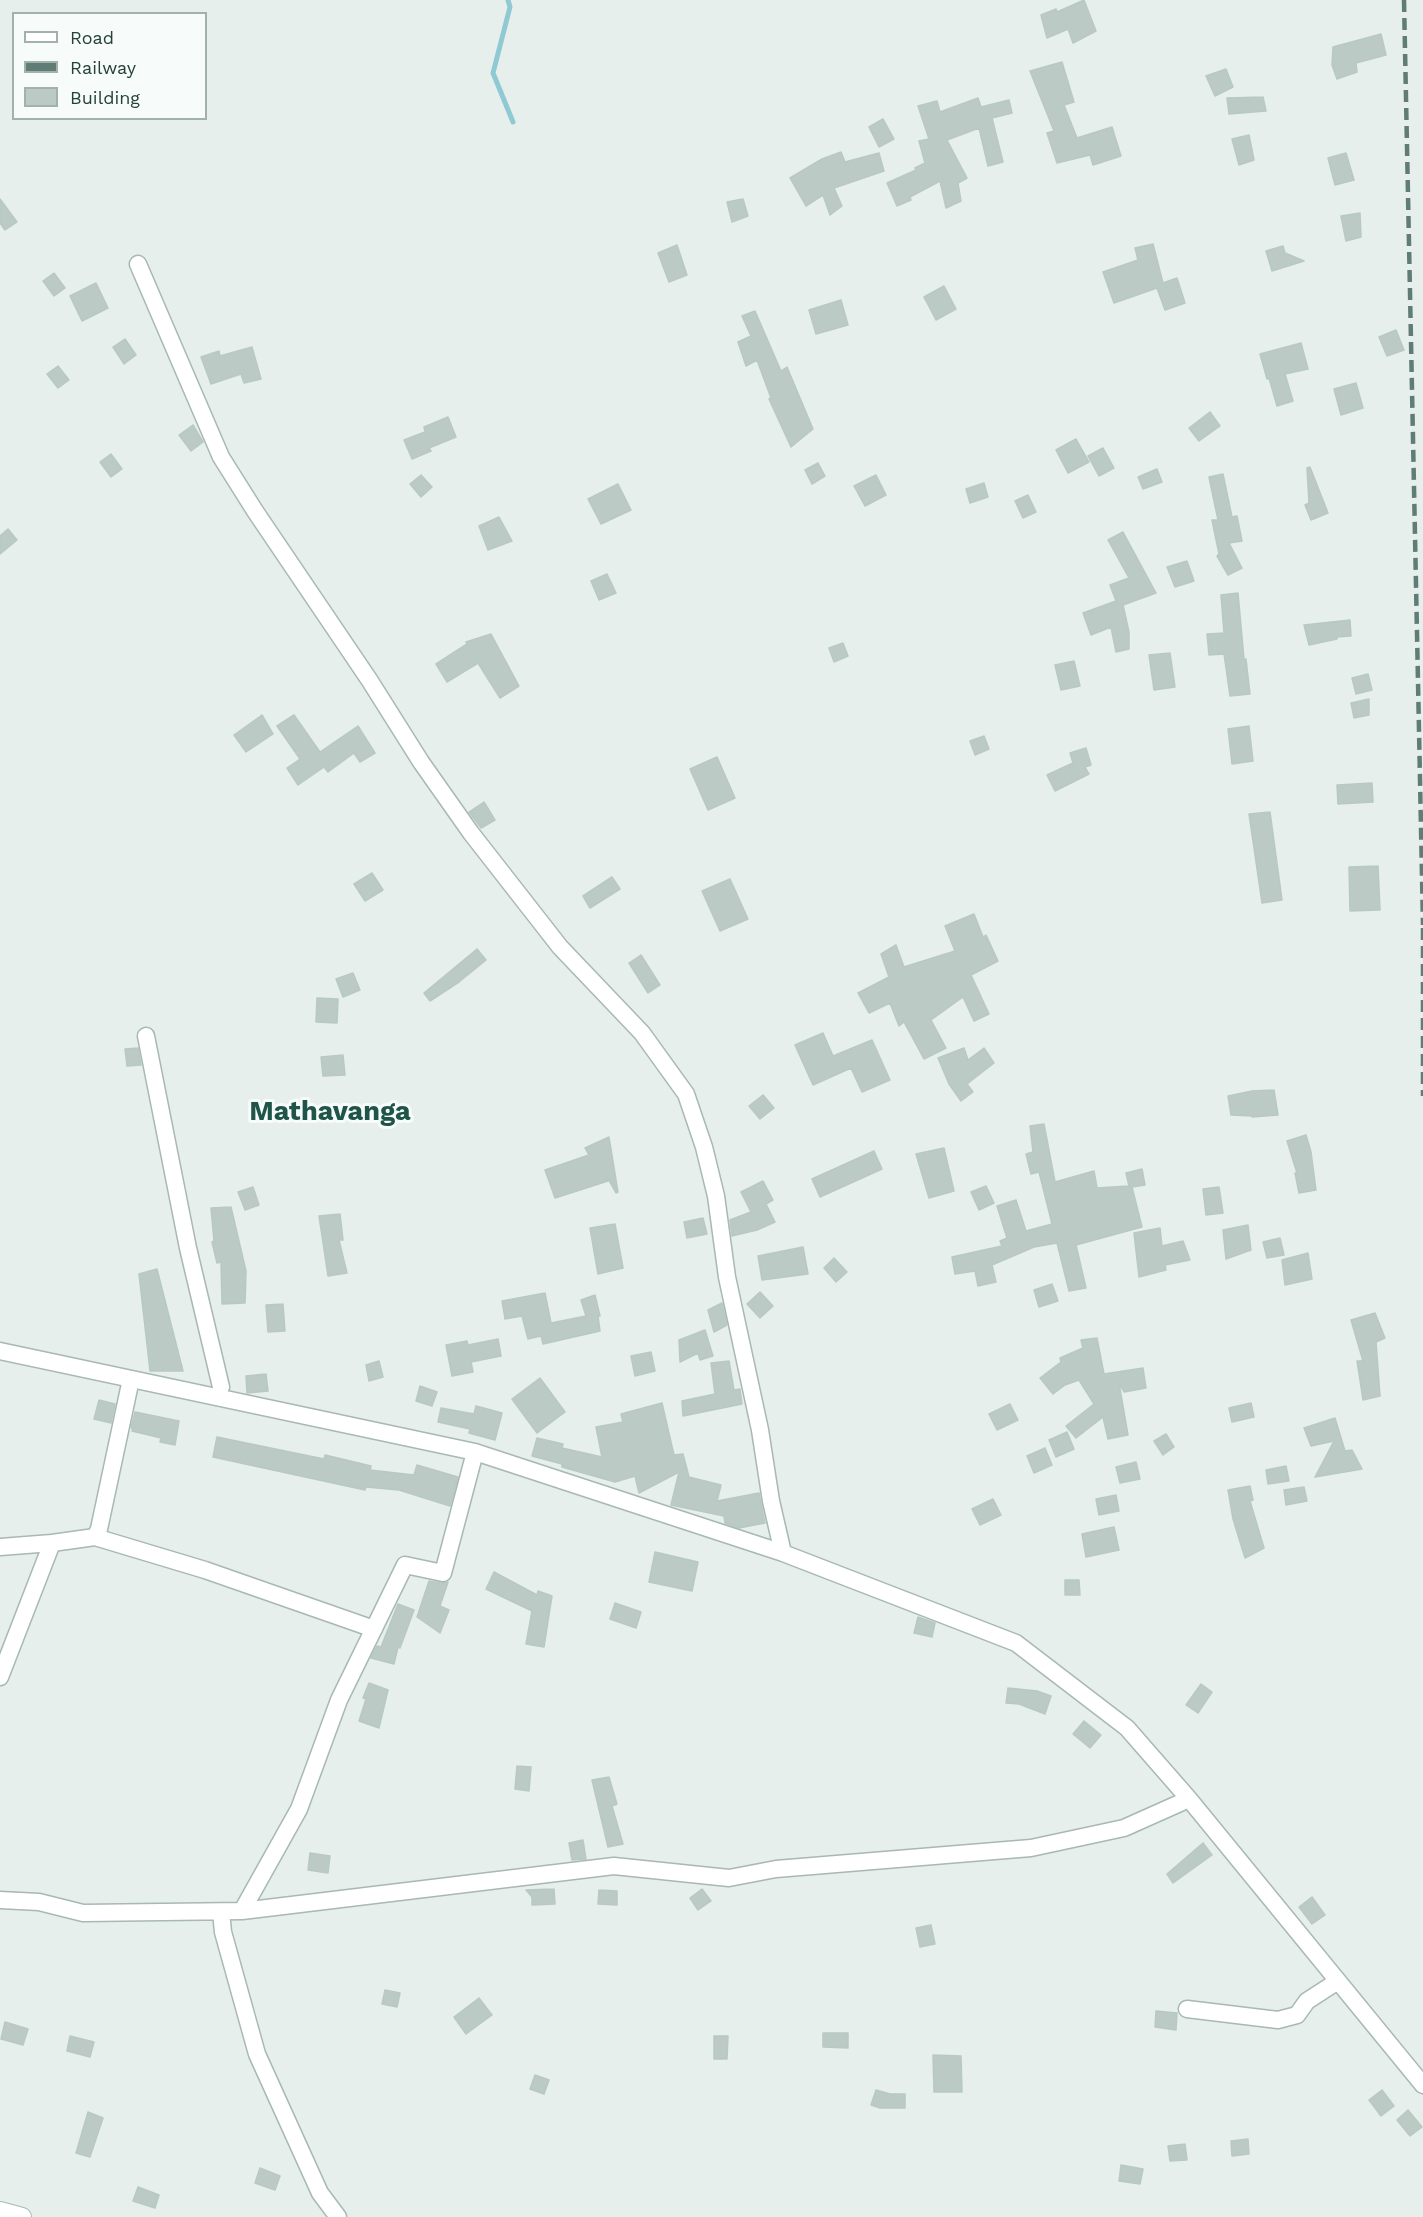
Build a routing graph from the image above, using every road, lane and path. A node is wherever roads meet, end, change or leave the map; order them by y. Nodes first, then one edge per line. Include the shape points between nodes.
1 (138, 264) dead end
2 (146, 1036) dead end
3 (0, 1351) edge
4 (131, 1379) junction
5 (221, 1387) dead end
6 (475, 1452) junction
7 (95, 1537) junction
8 (52, 1542) junction
9 (0, 1547) edge
10 (783, 1553) junction
11 (374, 1629) junction
12 (0, 1677) edge
13 (1189, 1798) junction
14 (0, 1900) edge
15 (242, 1911) junction
16 (221, 1912) junction
17 (1338, 1981) junction
18 (1187, 2009) dead end
19 (1423, 2085) edge
20 (0, 2211) edge
21 (22, 2217) edge
22 (338, 2217) edge

1 - 10 street via 221,456 255,511 471,833 560,946 642,1033 686,1095 716,1196 727,1277
2 - 5 street via 188,1248
3 - 4 street
4 - 6 street
4 - 7 street
6 - 10 street
6 - 11 street via 443,1573 405,1565
7 - 8 street
7 - 11 street via 206,1570
8 - 9 street
8 - 12 street
10 - 13 street via 1016,1643 1127,1728
11 - 15 street via 339,1700 299,1809
13 - 15 street via 1124,1828 1031,1848 776,1869 729,1878 614,1866
13 - 17 street
14 - 16 street via 39,1902 83,1913
15 - 16 street
16 - 22 street via 256,2054 320,2193
17 - 18 street via 1306,2001 1297,2015 1278,2020
17 - 19 street
20 - 21 street

